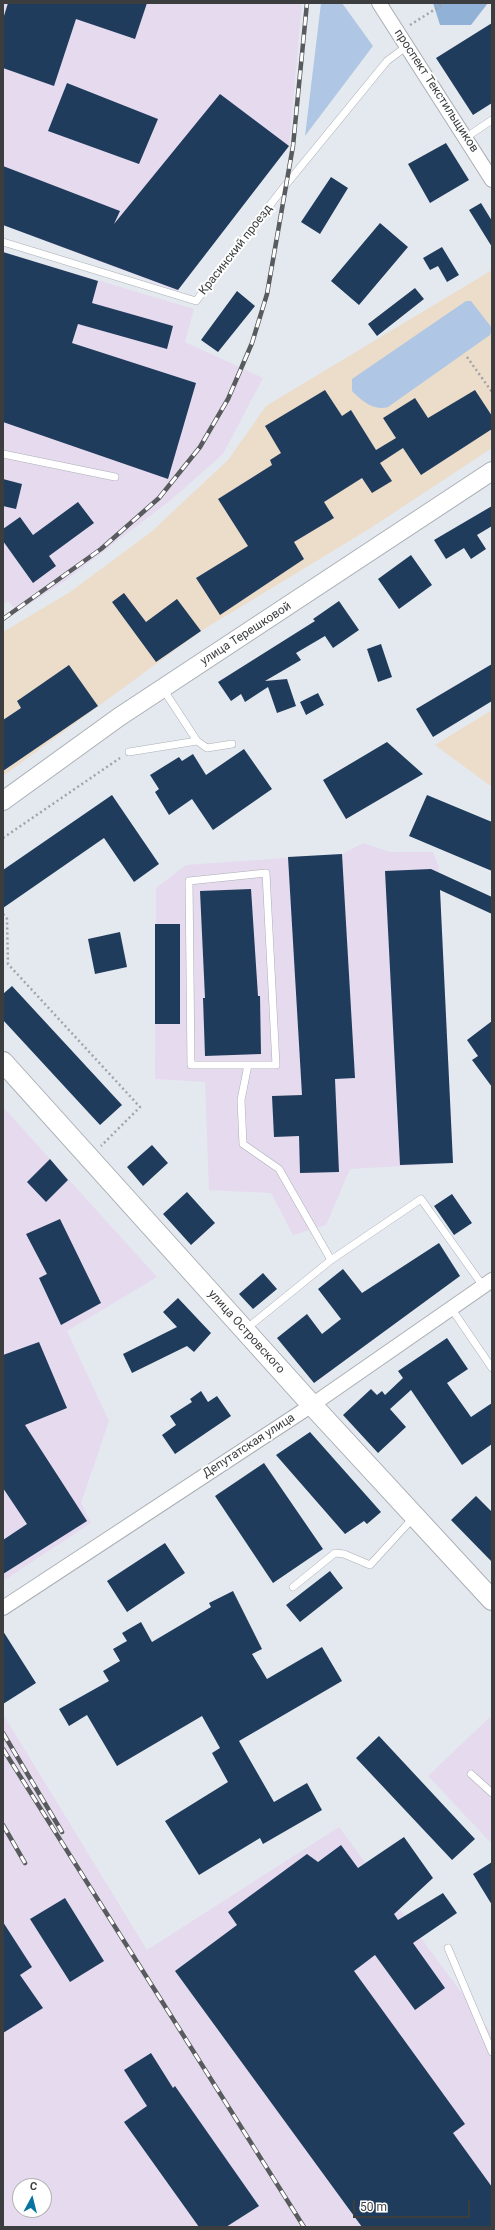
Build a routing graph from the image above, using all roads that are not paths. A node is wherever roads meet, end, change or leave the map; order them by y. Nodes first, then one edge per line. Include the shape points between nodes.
1 (379, 3) edge
2 (407, 46) junction
3 (492, 120) edge
4 (465, 138) junction
5 (492, 180) edge
6 (3, 242) edge
7 (3, 454) edge
8 (492, 471) edge
9 (115, 477) dead end
10 (162, 689) junction
11 (197, 741) junction
12 (232, 744) dead end
13 (128, 752) road end
14 (3, 801) edge
15 (3, 1062) edge
16 (248, 1065) junction
17 (331, 1260) junction
18 (487, 1283) edge
19 (451, 1308) junction
20 (244, 1330) junction
21 (492, 1368) edge
22 (312, 1405) junction
23 (415, 1516) junction
24 (293, 1587) dead end
25 (492, 1600) edge
26 (3, 1608) edge
27 (471, 1774) dead end
28 (492, 1793) edge
29 (448, 1948) dead end
30 (492, 2052) edge

1 - 2 street, проспект Текстильщиков
2 - 4 street, проспект Текстильщиков
2 - 6 lane, Красинский проезд via 387,61 284,187 196,301
3 - 4 lane
4 - 5 street, проспект Текстильщиков
7 - 9 lane
8 - 10 street, улица Терешковой
10 - 11 lane
10 - 14 street, улица Терешковой
11 - 12 lane via 207,748
11 - 13 lane
15 - 20 main road, улица Островского
16 - 16 lane via 276,1066 266,873 189,881 191,1065
16 - 17 lane via 241,1100 243,1144 279,1169
17 - 18 lane via 421,1199
17 - 20 lane
18 - 19 street, Депутатская улица
19 - 21 lane
19 - 22 street, Депутатская улица
20 - 22 main road, улица Островского
22 - 23 main road, улица Островского
22 - 26 street, Депутатская улица
23 - 24 lane via 370,1565 335,1553
23 - 25 main road, улица Островского
27 - 28 lane
29 - 30 lane

